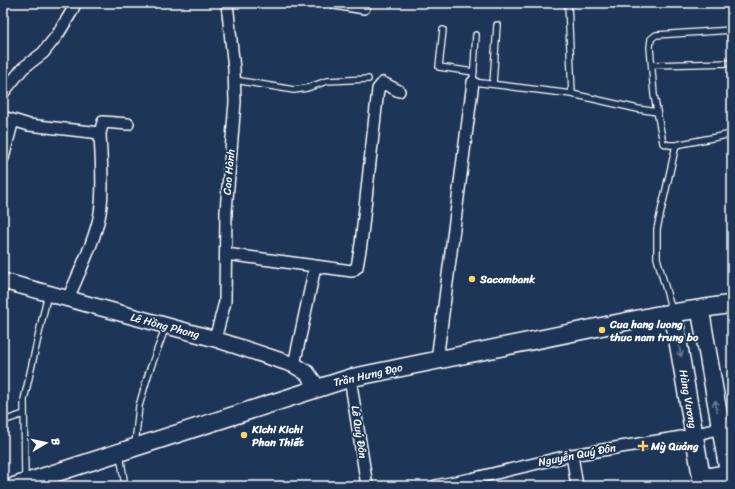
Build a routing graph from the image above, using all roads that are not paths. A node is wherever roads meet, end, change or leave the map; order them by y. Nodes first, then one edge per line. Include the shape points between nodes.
1 (75, 3) edge
2 (227, 3) edge
3 (335, 3) edge
4 (568, 3) edge
5 (364, 8) dead end
6 (497, 25) dead end
7 (443, 30) dead end
8 (732, 30) edge
9 (476, 35) dead end
10 (732, 63) edge
11 (652, 66) junction
12 (474, 77) junction
13 (368, 79) dead end
14 (235, 80) junction
15 (493, 84) junction
16 (399, 91) dead end
17 (3, 93) edge
18 (572, 94) junction
19 (657, 112) junction
20 (8, 119) edge
21 (128, 124) dead end
22 (100, 133) junction
23 (732, 134) edge
24 (676, 145) junction
25 (3, 158) edge
26 (226, 254) junction
27 (315, 267) junction
28 (3, 281) edge
29 (48, 293) junction
30 (68, 299) junction
31 (732, 304) edge
32 (700, 308) junction
33 (673, 313) junction
34 (166, 326) junction
35 (215, 340) junction
36 (437, 360) junction
37 (294, 365) junction
38 (350, 378) junction
39 (318, 388) junction
40 (24, 414) junction
41 (3, 421) edge
42 (720, 428) junction
43 (694, 435) junction
44 (127, 450) junction
45 (572, 455) junction
46 (731, 477) edge
47 (702, 482) edge
48 (471, 483) edge
49 (18, 485) edge
50 (125, 486) edge
51 (367, 486) edge
52 (434, 486) edge
53 (577, 486) edge

1 - 17 street via 58,34 43,53 23,68
2 - 14 street, Cao Hành
3 - 5 street
4 - 18 lane
6 - 15 lane
7 - 12 lane via 439,67
8 - 11 lane via 656,35 651,39
9 - 12 lane
10 - 11 lane
11 - 19 lane
12 - 15 lane
12 - 36 street
13 - 14 lane via 327,81 294,90
14 - 26 street, Cao Hành via 226,211
15 - 18 lane
16 - 27 street via 383,83 378,89 357,267 352,271
18 - 19 lane
19 - 24 lane via 663,143
20 - 22 street via 29,125
20 - 25 street
21 - 22 street via 103,122
22 - 30 street via 100,213 90,246
23 - 24 lane
24 - 33 lane via 657,229 657,258
26 - 27 street
26 - 35 street, Cao Hành via 225,302
27 - 37 street
28 - 29 main road, Lê Hồng Phong
29 - 30 main road, Lê Hồng Phong
29 - 40 lane via 24,400
30 - 34 main road, Lê Hồng Phong
31 - 32 main road, Trần Hưng Đạo
32 - 33 main road, Trần Hưng Đạo
42 -> 32 main road
33 - 36 main road, Trần Hưng Đạo
33 -> 43 main road, Hùng Vương
34 - 35 main road, Lê Hồng Phong
34 - 44 lane via 149,372
35 - 37 main road, Lê Hồng Phong
36 - 38 main road, Trần Hưng Đạo
37 - 39 main road, Lê Hồng Phong via 307,373
38 - 39 main road, Trần Hưng Đạo
38 - 51 street, Lê Quý Đôn
39 - 44 main road, Trần Hưng Đạo
40 - 41 lane
40 - 49 lane
42 - 43 street, Nguyễn Quý Đôn
42 - 46 main road
43 - 45 street, Nguyễn Quý Đôn
43 - 47 main road, Hùng Vương
44 - 49 main road, Trần Hưng Đạo
44 - 50 lane
45 - 48 street, Nguyễn Quý Đôn
45 - 53 street
46 - 47 main road
48 - 52 street, Nguyễn Quý Đôn

